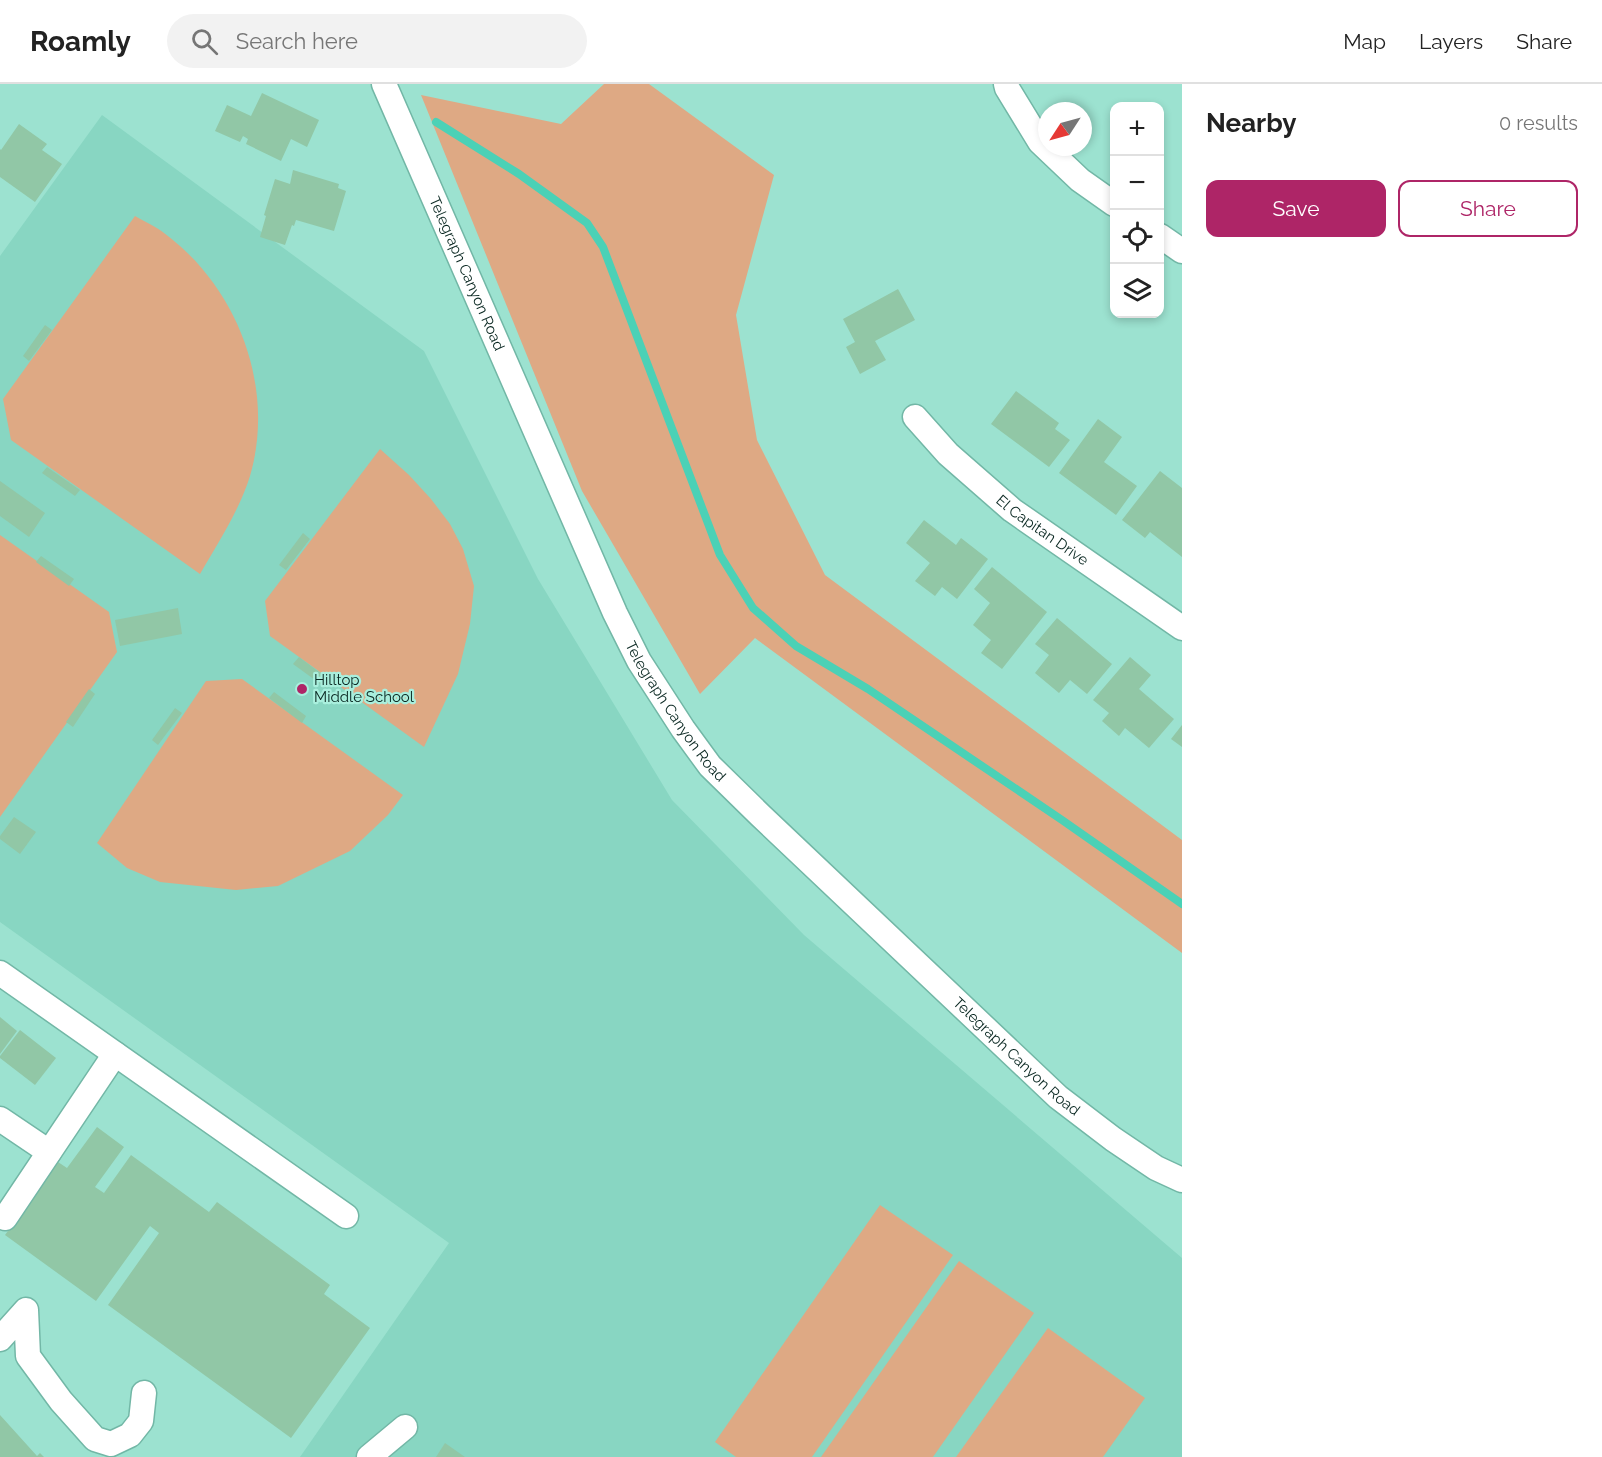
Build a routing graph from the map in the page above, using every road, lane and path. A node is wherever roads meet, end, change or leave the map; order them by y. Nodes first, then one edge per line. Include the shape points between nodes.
1 (384, 84) edge
2 (1006, 84) edge
3 (1110, 201) edge
4 (1164, 239) edge
5 (1182, 251) edge
6 (915, 417) dead end
7 (1182, 628) edge
8 (0, 973) edge
9 (115, 1054) junction
10 (0, 1119) edge
11 (49, 1152) junction
12 (1182, 1180) edge
13 (346, 1216) dead end
14 (5, 1218) dead end
15 (0, 1339) edge
16 (144, 1393) dead end
17 (405, 1426) dead end
18 (113, 1450) edge
19 (369, 1457) edge

1 - 12 street, Telegraph Canyon Road via 615,613 639,661 683,729 710,766 1051,1090 1156,1168
2 - 3 street via 1040,142 1080,180
4 - 5 street
6 - 7 street, El Capitan Drive via 948,454 1012,510
8 - 9 street
9 - 11 street
9 - 13 street
10 - 11 street
11 - 14 street
15 - 18 street via 26,1310 28,1356 95,1439
16 - 18 street via 141,1421
17 - 19 street

